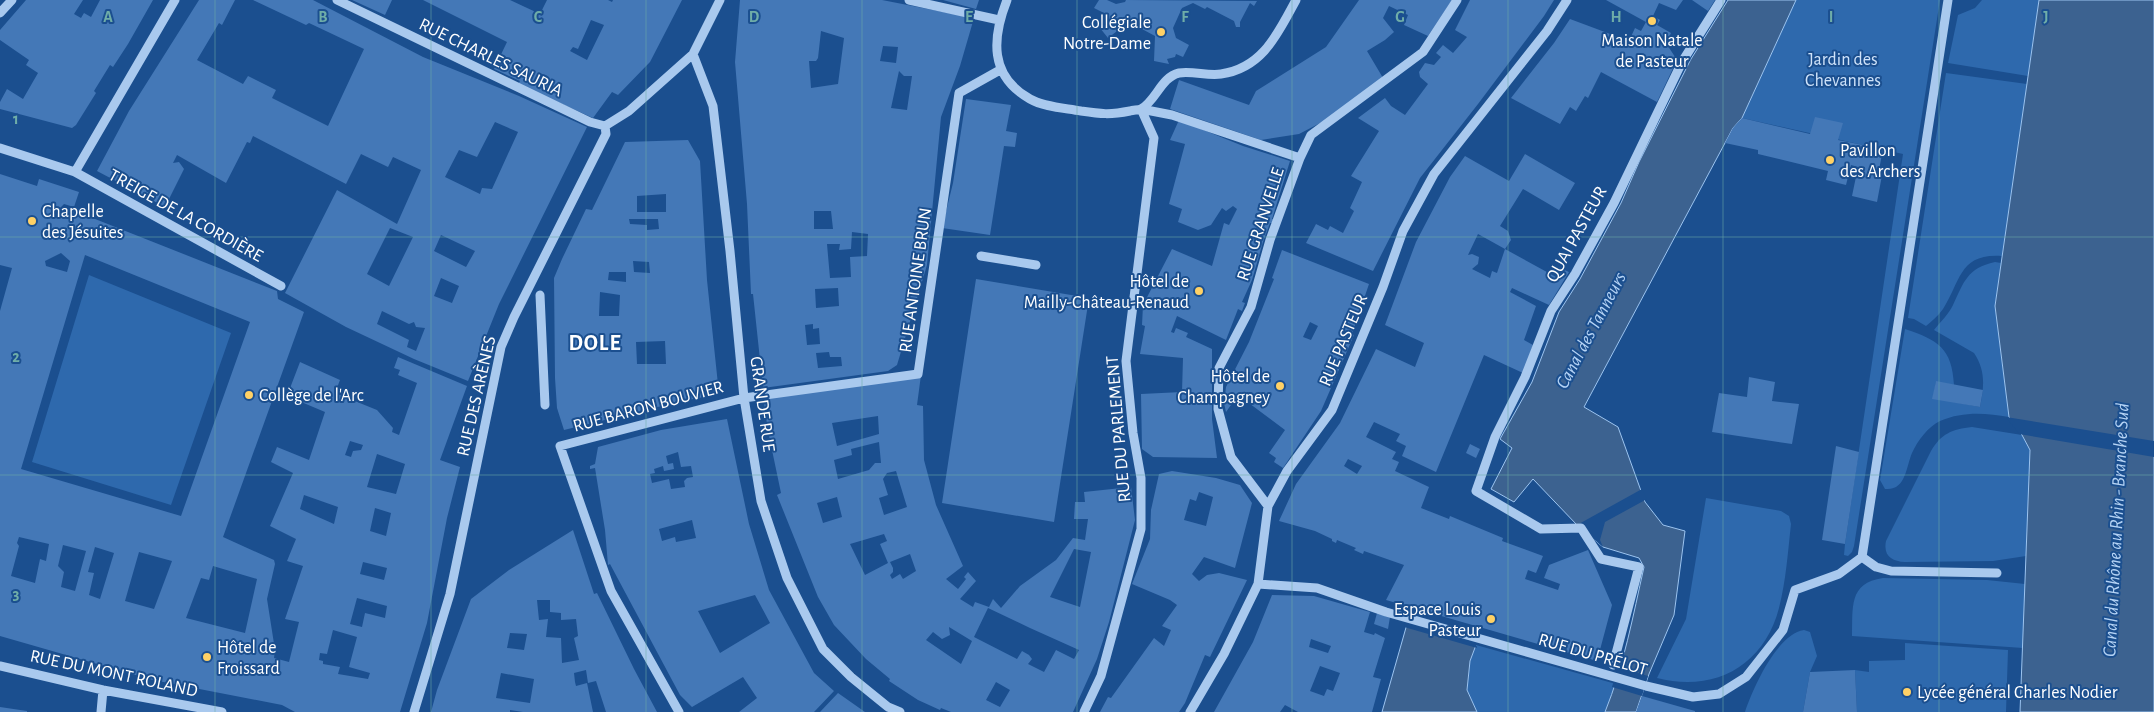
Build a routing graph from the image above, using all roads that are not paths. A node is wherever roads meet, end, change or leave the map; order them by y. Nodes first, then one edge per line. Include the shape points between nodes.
1 (12, 0) edge
2 (175, 0) edge
3 (337, 0) edge
4 (720, 0) edge
5 (909, 0) edge
6 (1007, 0) edge
7 (1296, 0) edge
8 (1457, 0) edge
9 (1567, 0) edge
10 (1721, 0) edge
11 (1948, 0) edge
12 (0, 12) edge
13 (999, 20) junction
14 (693, 54) junction
15 (1000, 70) junction
16 (1141, 109) junction
17 (605, 126) junction
18 (0, 148) edge
19 (1300, 158) junction
20 (75, 172) junction
21 (981, 256) dead end
22 (1036, 265) dead end
23 (281, 286) dead end
24 (540, 295) dead end
25 (744, 398) junction
26 (545, 405) dead end
27 (1268, 506) junction
28 (1862, 557) junction
29 (1997, 573) dead end
30 (1258, 584) junction
31 (1613, 665) dead end
32 (0, 666) edge
33 (103, 690) junction
34 (101, 712) edge
35 (222, 712) edge
36 (414, 712) edge
37 (679, 712) edge
38 (900, 712) edge
39 (1084, 712) edge
40 (1190, 712) edge

1 - 12 street
2 - 20 street
3 - 17 street, RUE CHARLES SAURIA via 590,122
4 - 14 street
5 - 13 street
6 - 13 street
7 - 16 street via 1270,47 1248,65 1221,74 1179,73 1169,78
8 - 19 street, RUE GRANVELLE via 1423,52 1311,135
9 - 27 street, RUE PASTEUR via 1547,31 1434,174 1403,231 1332,410 1288,471
10 - 31 street, QUAI PASTEUR via 1682,62 1614,203 1551,311 1525,377 1495,437 1476,491 1541,529 1581,528 1601,559 1639,567
11 - 28 street
13 - 15 street via 996,36
14 - 17 street via 629,111
14 - 25 street, GRANDE RUE via 712,106
15 - 16 street via 1010,85 1030,99 1060,108 1108,115
15 - 25 street, RUE ANTOINE BRUN via 959,93 918,374
16 - 19 street via 1172,115
16 - 39 street, RUE DU PARLEMENT via 1154,138 1126,361 1141,478 1141,529 1101,676
17 - 36 street, RUE DES ARÈNES via 606,134 501,347 450,594
18 - 20 street, TREIGE DE LA CORDIÈRE
19 - 27 street, RUE GRANVELLE via 1270,240 1251,307 1219,368 1218,409 1230,457
20 - 23 street, TREIGE DE LA CORDIÈRE
21 - 22 street
24 - 26 street
25 - 37 street, RUE BARON BOUVIER via 560,446 611,591
25 - 38 street, GRANDE RUE via 761,501 787,578 823,649 888,707
27 - 30 street, RUE PASTEUR
28 - 29 street via 1876,567 1891,571
28 - 30 street, RUE DU PRÉLOT via 1839,574 1795,590 1783,630 1746,677 1719,694 1693,697 1389,612 1317,588
30 - 40 street, RUE PASTEUR via 1224,654
32 - 33 street, RUE DU MONT ROLAND
33 - 34 street
33 - 35 street, RUE DU MONT ROLAND

